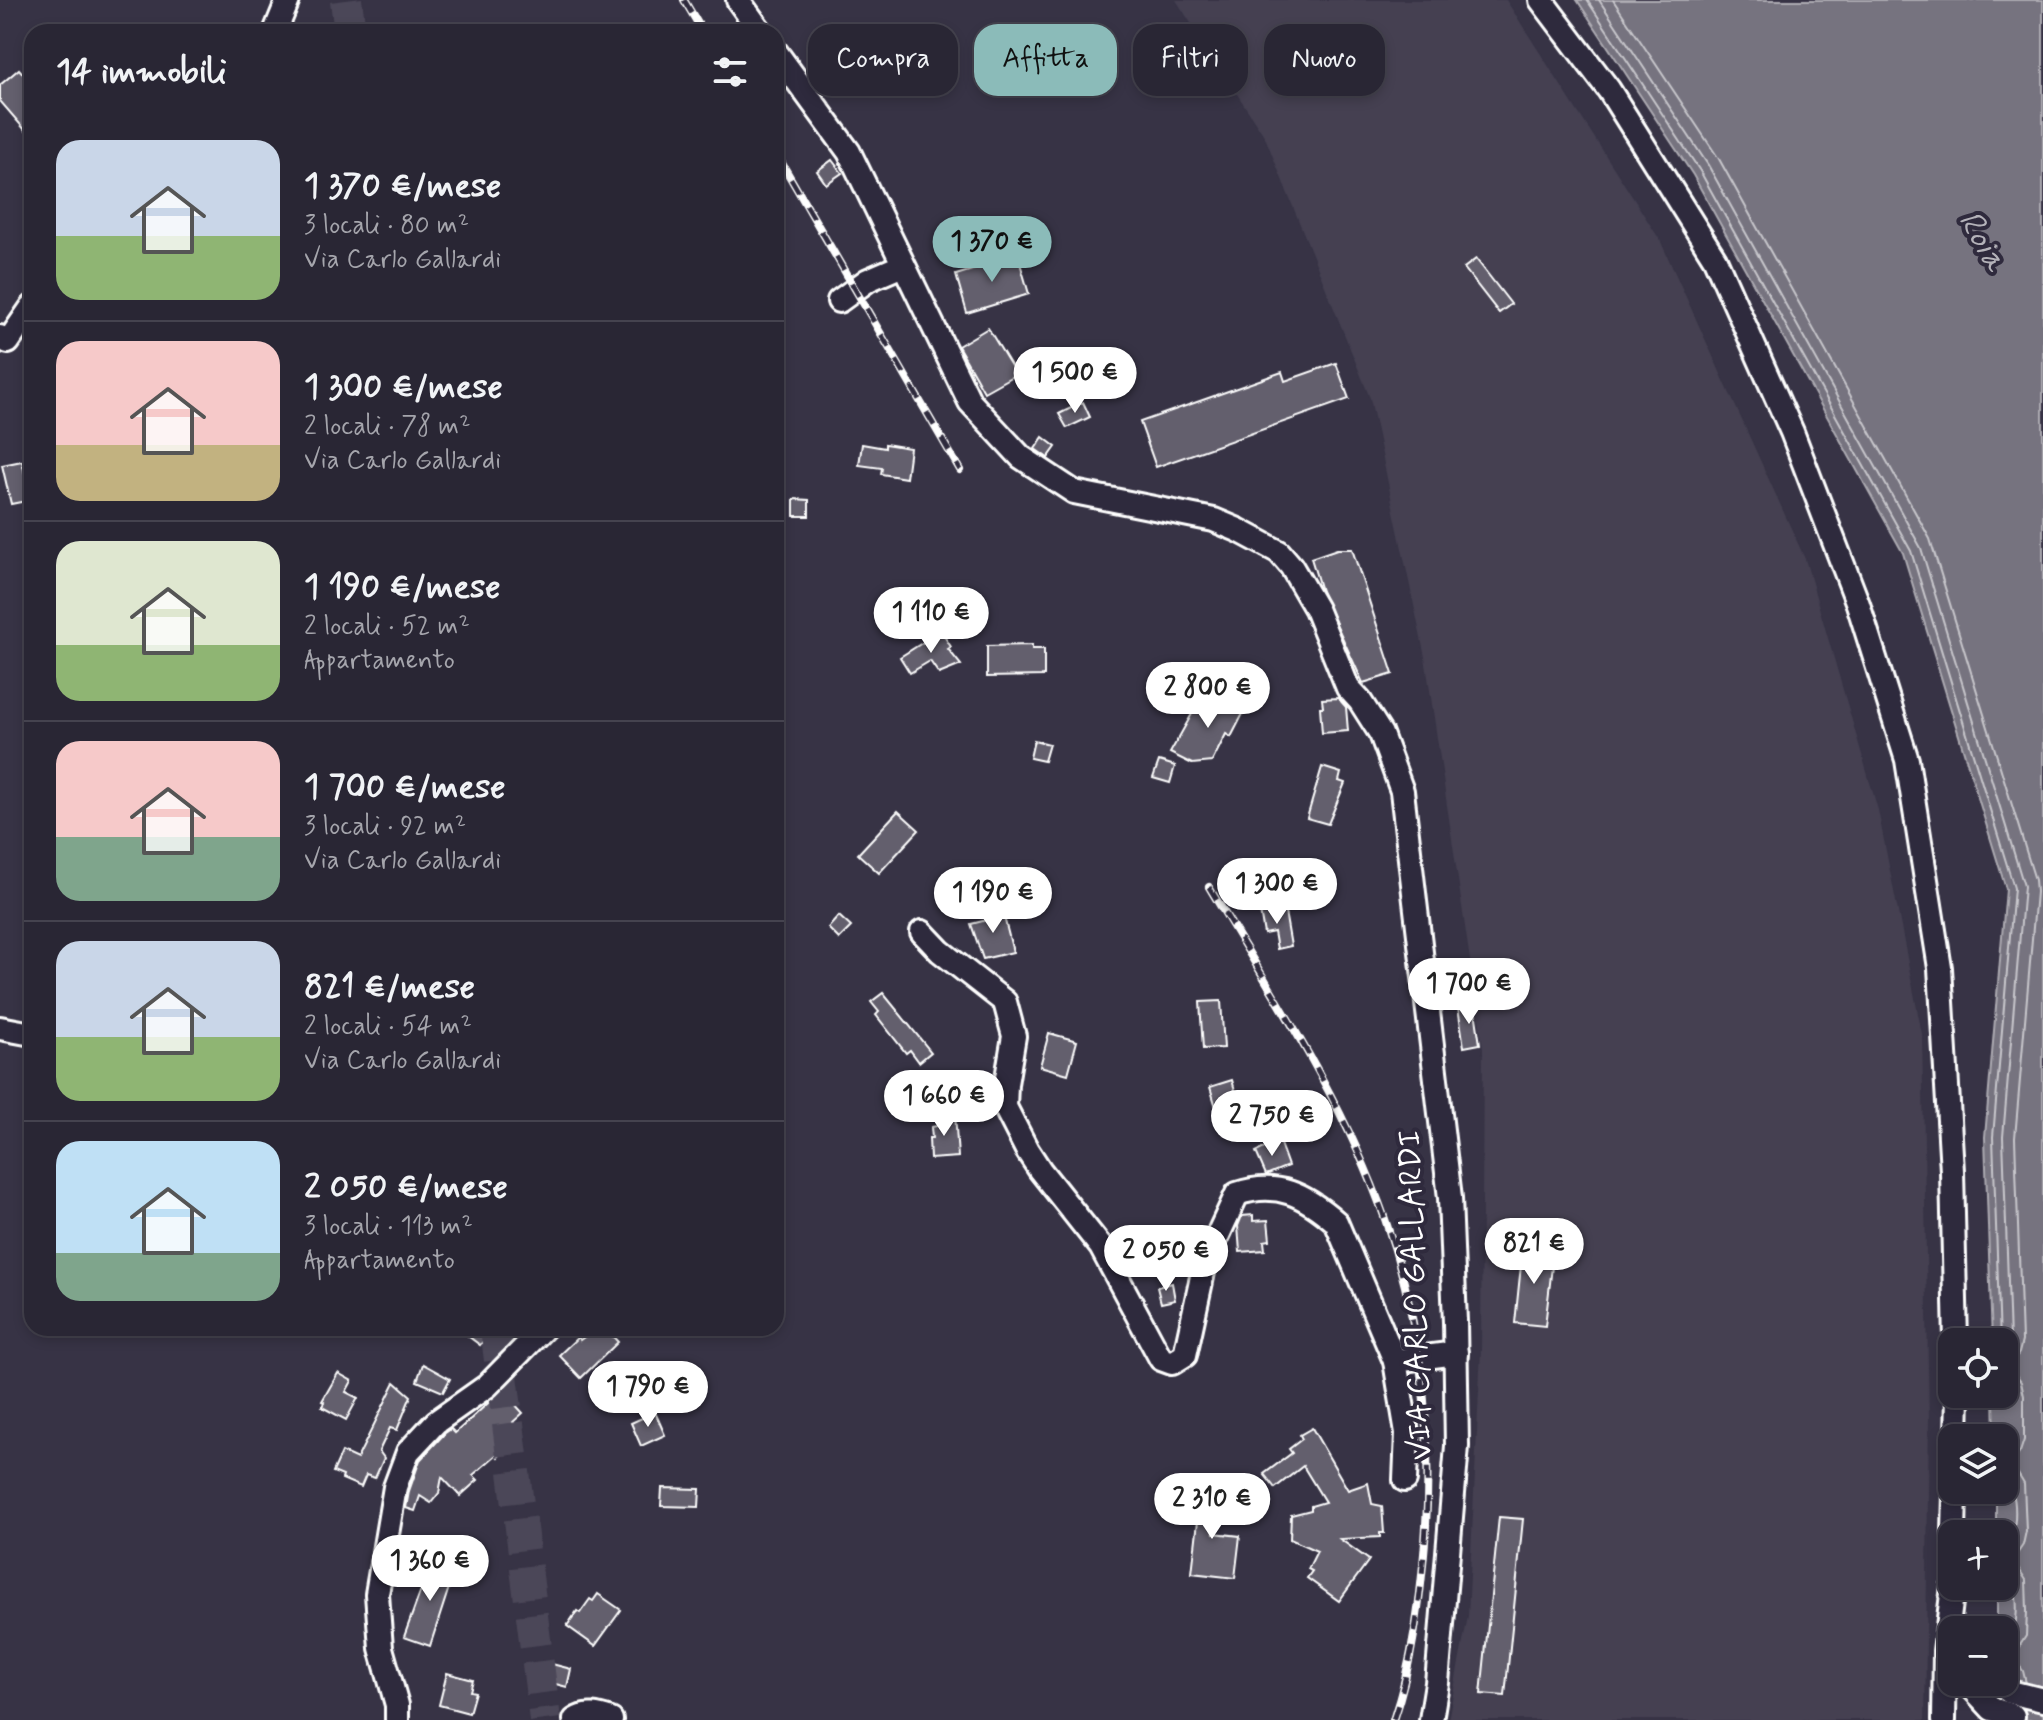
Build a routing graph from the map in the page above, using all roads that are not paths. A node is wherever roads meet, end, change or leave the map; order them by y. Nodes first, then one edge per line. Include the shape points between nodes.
1 (288, 0) edge
2 (738, 0) edge
3 (1541, 0) edge
4 (278, 24) edge
5 (755, 24) edge
6 (784, 63) edge
7 (903, 265) junction
8 (839, 301) dead end
9 (24, 319) edge
10 (0, 337) edge
11 (922, 932) dead end
12 (0, 1028) edge
13 (24, 1032) edge
14 (1956, 1328) edge
15 (536, 1336) edge
16 (1456, 1353) junction
17 (1395, 1361) junction
18 (1405, 1480) dead end
19 (2018, 1692) edge
20 (1945, 1696) edge
21 (1963, 1696) edge
22 (1980, 1696) edge
23 (2043, 1700) edge
24 (2043, 1711) edge
25 (2010, 1718) edge
26 (1944, 1719) edge
27 (397, 1720) edge
28 (575, 1720) edge
29 (611, 1720) edge
30 (1431, 1720) edge

1 - 4 street
2 - 5 street
3 - 14 street via 1609,90 1715,259 1803,460 1858,604 1907,760 1940,968
6 - 7 street, VIA CARLO GALLARDI via 849,152
7 - 8 street via 868,280
7 - 16 street, VIA CARLO GALLARDI via 970,402 1021,457 1074,492 1214,520 1279,552 1316,609 1348,688 1381,734 1402,791 1450,1198
9 - 10 street via 8,342
11 - 17 street via 1005,1002 1014,1036 1005,1096 1010,1118 1040,1170 1101,1247 1161,1359 1172,1363 1185,1355 1205,1263 1233,1197 1267,1187 1298,1196 1336,1222
12 - 13 street
15 - 27 street via 487,1386 436,1422 408,1452 395,1487 377,1594 381,1648
16 - 17 street
16 - 30 street, VIA CARLO GALLARDI via 1457,1446
17 - 18 street via 1407,1433
19 - 23 street
20 - 26 street
21 - 26 street
22 - 25 street
24 - 25 street
28 - 29 street via 595,1715

